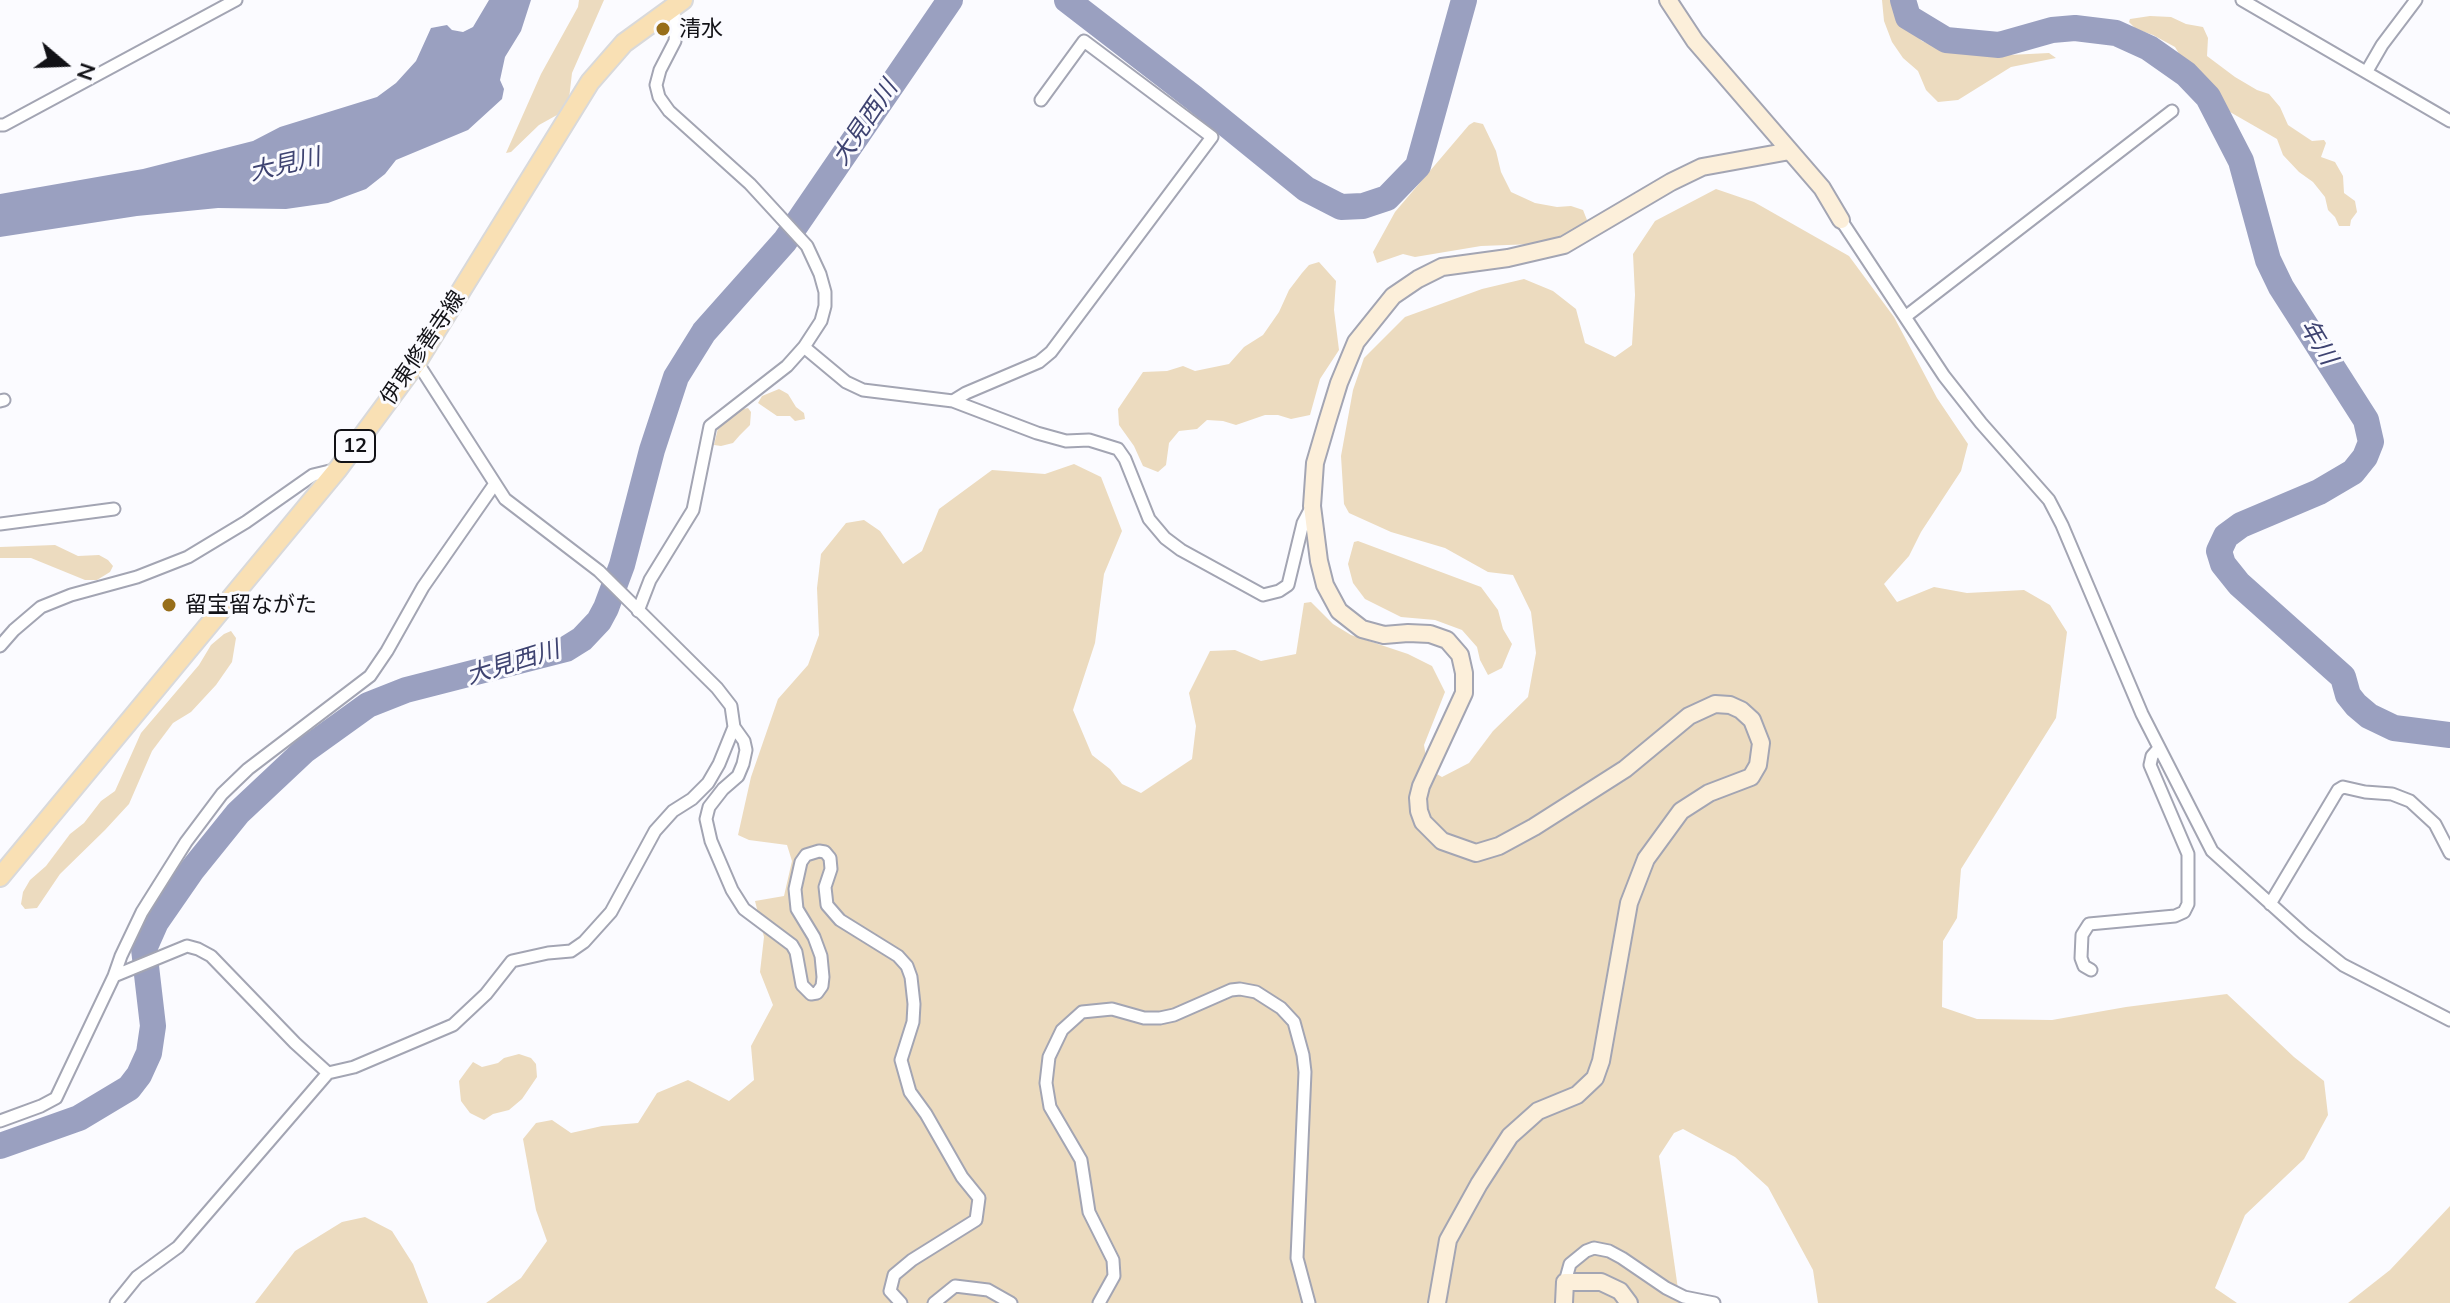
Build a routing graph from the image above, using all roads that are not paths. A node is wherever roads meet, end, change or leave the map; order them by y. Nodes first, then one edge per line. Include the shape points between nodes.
1 (236, 0) edge
2 (1668, 0) edge
3 (2242, 0) edge
4 (2416, 0) edge
5 (676, 2) edge
6 (2367, 71) junction
7 (1041, 100) dead end
8 (2172, 111) dead end
9 (2450, 121) edge
10 (0, 125) edge
11 (1790, 151) junction
12 (1841, 220) joint
13 (1905, 317) junction
14 (804, 347) junction
15 (417, 362) junction
16 (953, 401) junction
17 (338, 469) junction
18 (494, 485) junction
19 (1312, 506) junction
20 (114, 509) dead end
21 (0, 524) edge
22 (634, 606) junction
23 (0, 646) edge
24 (734, 727) junction
25 (2159, 748) junction
26 (2450, 853) edge
27 (0, 877) edge
28 (2270, 904) junction
29 (2091, 970) dead end
30 (118, 974) junction
31 (2450, 1020) edge
32 (328, 1073) junction
33 (0, 1121) edge
34 (1565, 1282) junction
35 (116, 1303) edge
36 (901, 1303) edge
37 (934, 1303) edge
38 (1011, 1303) edge
39 (1099, 1303) edge
40 (1309, 1303) edge
41 (1437, 1303) edge
42 (1564, 1303) edge
43 (1629, 1303) edge
44 (1714, 1303) edge

1 - 10 street
2 - 11 street via 1695,41
3 - 6 street
4 - 6 street
5 - 14 street via 675,41 660,70 659,97 807,246 820,274 825,306
5 - 15 main road, 伊東修善寺線 / 12 via 624,43 590,82
6 - 9 street
7 - 16 street via 1084,41 1212,137 1051,352
8 - 13 street
11 - 12 street
11 - 19 street via 1702,167 1564,245 1442,267 1393,296 1356,342 1339,383 1315,463
12 - 13 street
13 - 25 street via 1944,376 2049,500
14 - 16 street via 863,390
14 - 22 street via 774,378 710,426 693,510
15 - 17 main road, 伊東修善寺線 / 12
15 - 18 street
16 - 19 street via 1037,433 1118,449 1149,519 1165,538 1263,595 1288,585
17 - 23 street via 313,475 188,557 41,607
17 - 27 main road, 伊東修善寺線 / 12
18 - 22 street
18 - 30 street via 423,587 370,676 222,794 142,912
19 - 41 street via 1325,585 1339,611 1362,629 1384,635 1418,632 1447,640 1460,655 1464,693 1418,798 1423,822 1442,841 1476,853 1499,846 1625,769 1689,716 1715,704 1741,710 1752,720 1761,743 1751,777 1681,811 1646,859 1629,903 1595,1078 1577,1095 1538,1111 1510,1136 1448,1240
20 - 21 street
22 - 24 street via 717,688 731,706
24 - 32 street via 708,783 655,831 611,912 584,942 571,951 512,961 453,1025
24 - 36 street via 744,741 743,764 709,807 706,819 732,890 744,909 792,945 802,985 817,993 823,977 821,956 797,909 795,889 806,855 819,851 830,858 827,905 840,920 907,966 913,1022 901,1060 910,1092 979,1198 976,1220 894,1275 890,1291
25 - 28 street via 2212,851
25 - 29 street via 2150,765 2188,854 2188,904 2175,916 2089,924 2082,935 2081,958
26 - 28 street via 2435,824 2410,801 2343,787
28 - 31 street via 2343,965
30 - 32 street via 173,950 198,949
30 - 33 street via 56,1098
32 - 35 street via 178,1247 137,1277
34 - 42 street
34 - 43 street via 1601,1282 1620,1291
34 - 44 street via 1570,1264 1594,1248 1622,1258 1684,1297
37 - 38 street via 955,1286 988,1290
39 - 40 street via 1114,1276 1113,1260 1089,1212 1081,1160 1050,1107 1049,1057 1062,1030 1082,1012 1112,1009 1160,1018 1240,989 1256,992 1281,1008 1294,1022 1302,1046 1297,1258

